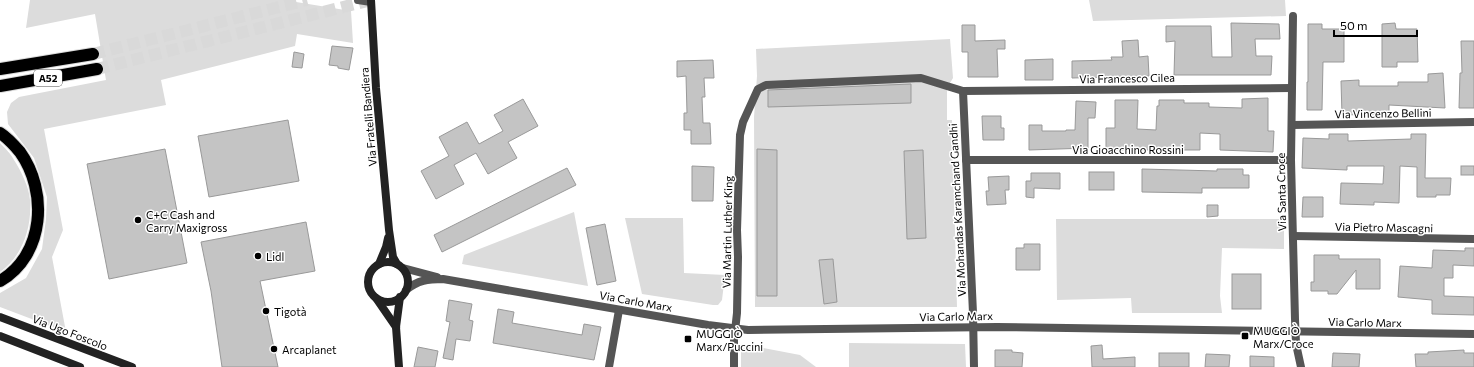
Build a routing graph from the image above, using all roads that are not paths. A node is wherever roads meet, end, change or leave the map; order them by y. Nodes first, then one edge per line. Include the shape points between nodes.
1 (358, 0) edge
2 (371, 1) edge
3 (1293, 16) dead end
4 (93, 54) tunnel mouth
5 (0, 69) edge
6 (97, 69) tunnel mouth
7 (0, 86) edge
8 (1291, 88) junction
9 (963, 91) junction
10 (1474, 122) edge
11 (1292, 125) junction
12 (0, 133) edge
13 (740, 134) joint
14 (966, 160) junction
15 (1291, 160) junction
16 (389, 230) junction
17 (1293, 236) junction
18 (1474, 239) edge
19 (379, 264) junction
20 (400, 266) junction
21 (443, 279) junction
22 (0, 281) edge
23 (406, 290) junction
24 (375, 297) junction
25 (400, 297) junction
26 (619, 310) junction
27 (0, 317) edge
28 (396, 327) junction
29 (973, 327) junction
30 (735, 329) junction
31 (1296, 332) junction
32 (1474, 334) edge
33 (0, 336) edge
34 (80, 367) edge
35 (132, 367) edge
36 (399, 367) edge
37 (609, 367) edge
38 (734, 367) edge
39 (974, 367) edge
40 (1301, 367) edge

1 - 2 street, Via Fratelli Bandiera
2 - 16 street, Via Fratelli Bandiera
3 - 8 street, Via Santa Croce
4 - 5 highway, A52
6 - 7 highway, A52
8 - 9 street, Via Francesco Cilea
8 - 11 street, Via Santa Croce
9 - 13 street, Via Francesco Cilea via 921,78 766,84 758,90
9 - 14 street, Via Mohandas Karamchand Gandhi
10 - 11 street, Via Vincenzo Bellini
11 - 15 street, Via Santa Croce
12 - 22 highway via 25,159 31,172 38,206 35,236 26,254 18,266
13 - 30 street, Via Martin Luther King
14 - 15 street, Via Gioacchino Rossini
14 - 29 street, Via Mohandas Karamchand Gandhi
15 - 17 street, Via Santa Croce
16 - 19 street, Via Fratelli Bandiera
16 - 20 street, Via Fratelli Bandiera via 393,257
17 - 18 street, Via Pietro Mascagni
17 - 31 street, Via Santa Croce
19 - 20 street via 386,262
19 - 24 street, Via Fratelli Bandiera via 370,274 369,281
20 - 21 street, Via Carlo Marx
20 - 23 street, Via Fratelli Bandiera via 408,280
21 - 23 street, Via Carlo Marx via 421,281
21 - 26 street, Via Carlo Marx
23 - 25 street
24 - 25 street via 388,302
24 - 28 street, Via Fratelli Bandiera
25 - 28 street
26 - 30 street, Via Carlo Marx
26 - 37 street
27 - 35 street, Via Ugo Foscolo
28 - 36 street
29 - 30 street, Via Carlo Marx
29 - 31 street, Via Carlo Marx
29 - 39 street, Via Mohandas Karamchand Gandhi
30 - 38 street, Via Martin Luther King
31 - 32 street, Via Carlo Marx
31 - 40 street, Via Santa Croce
33 - 34 street

